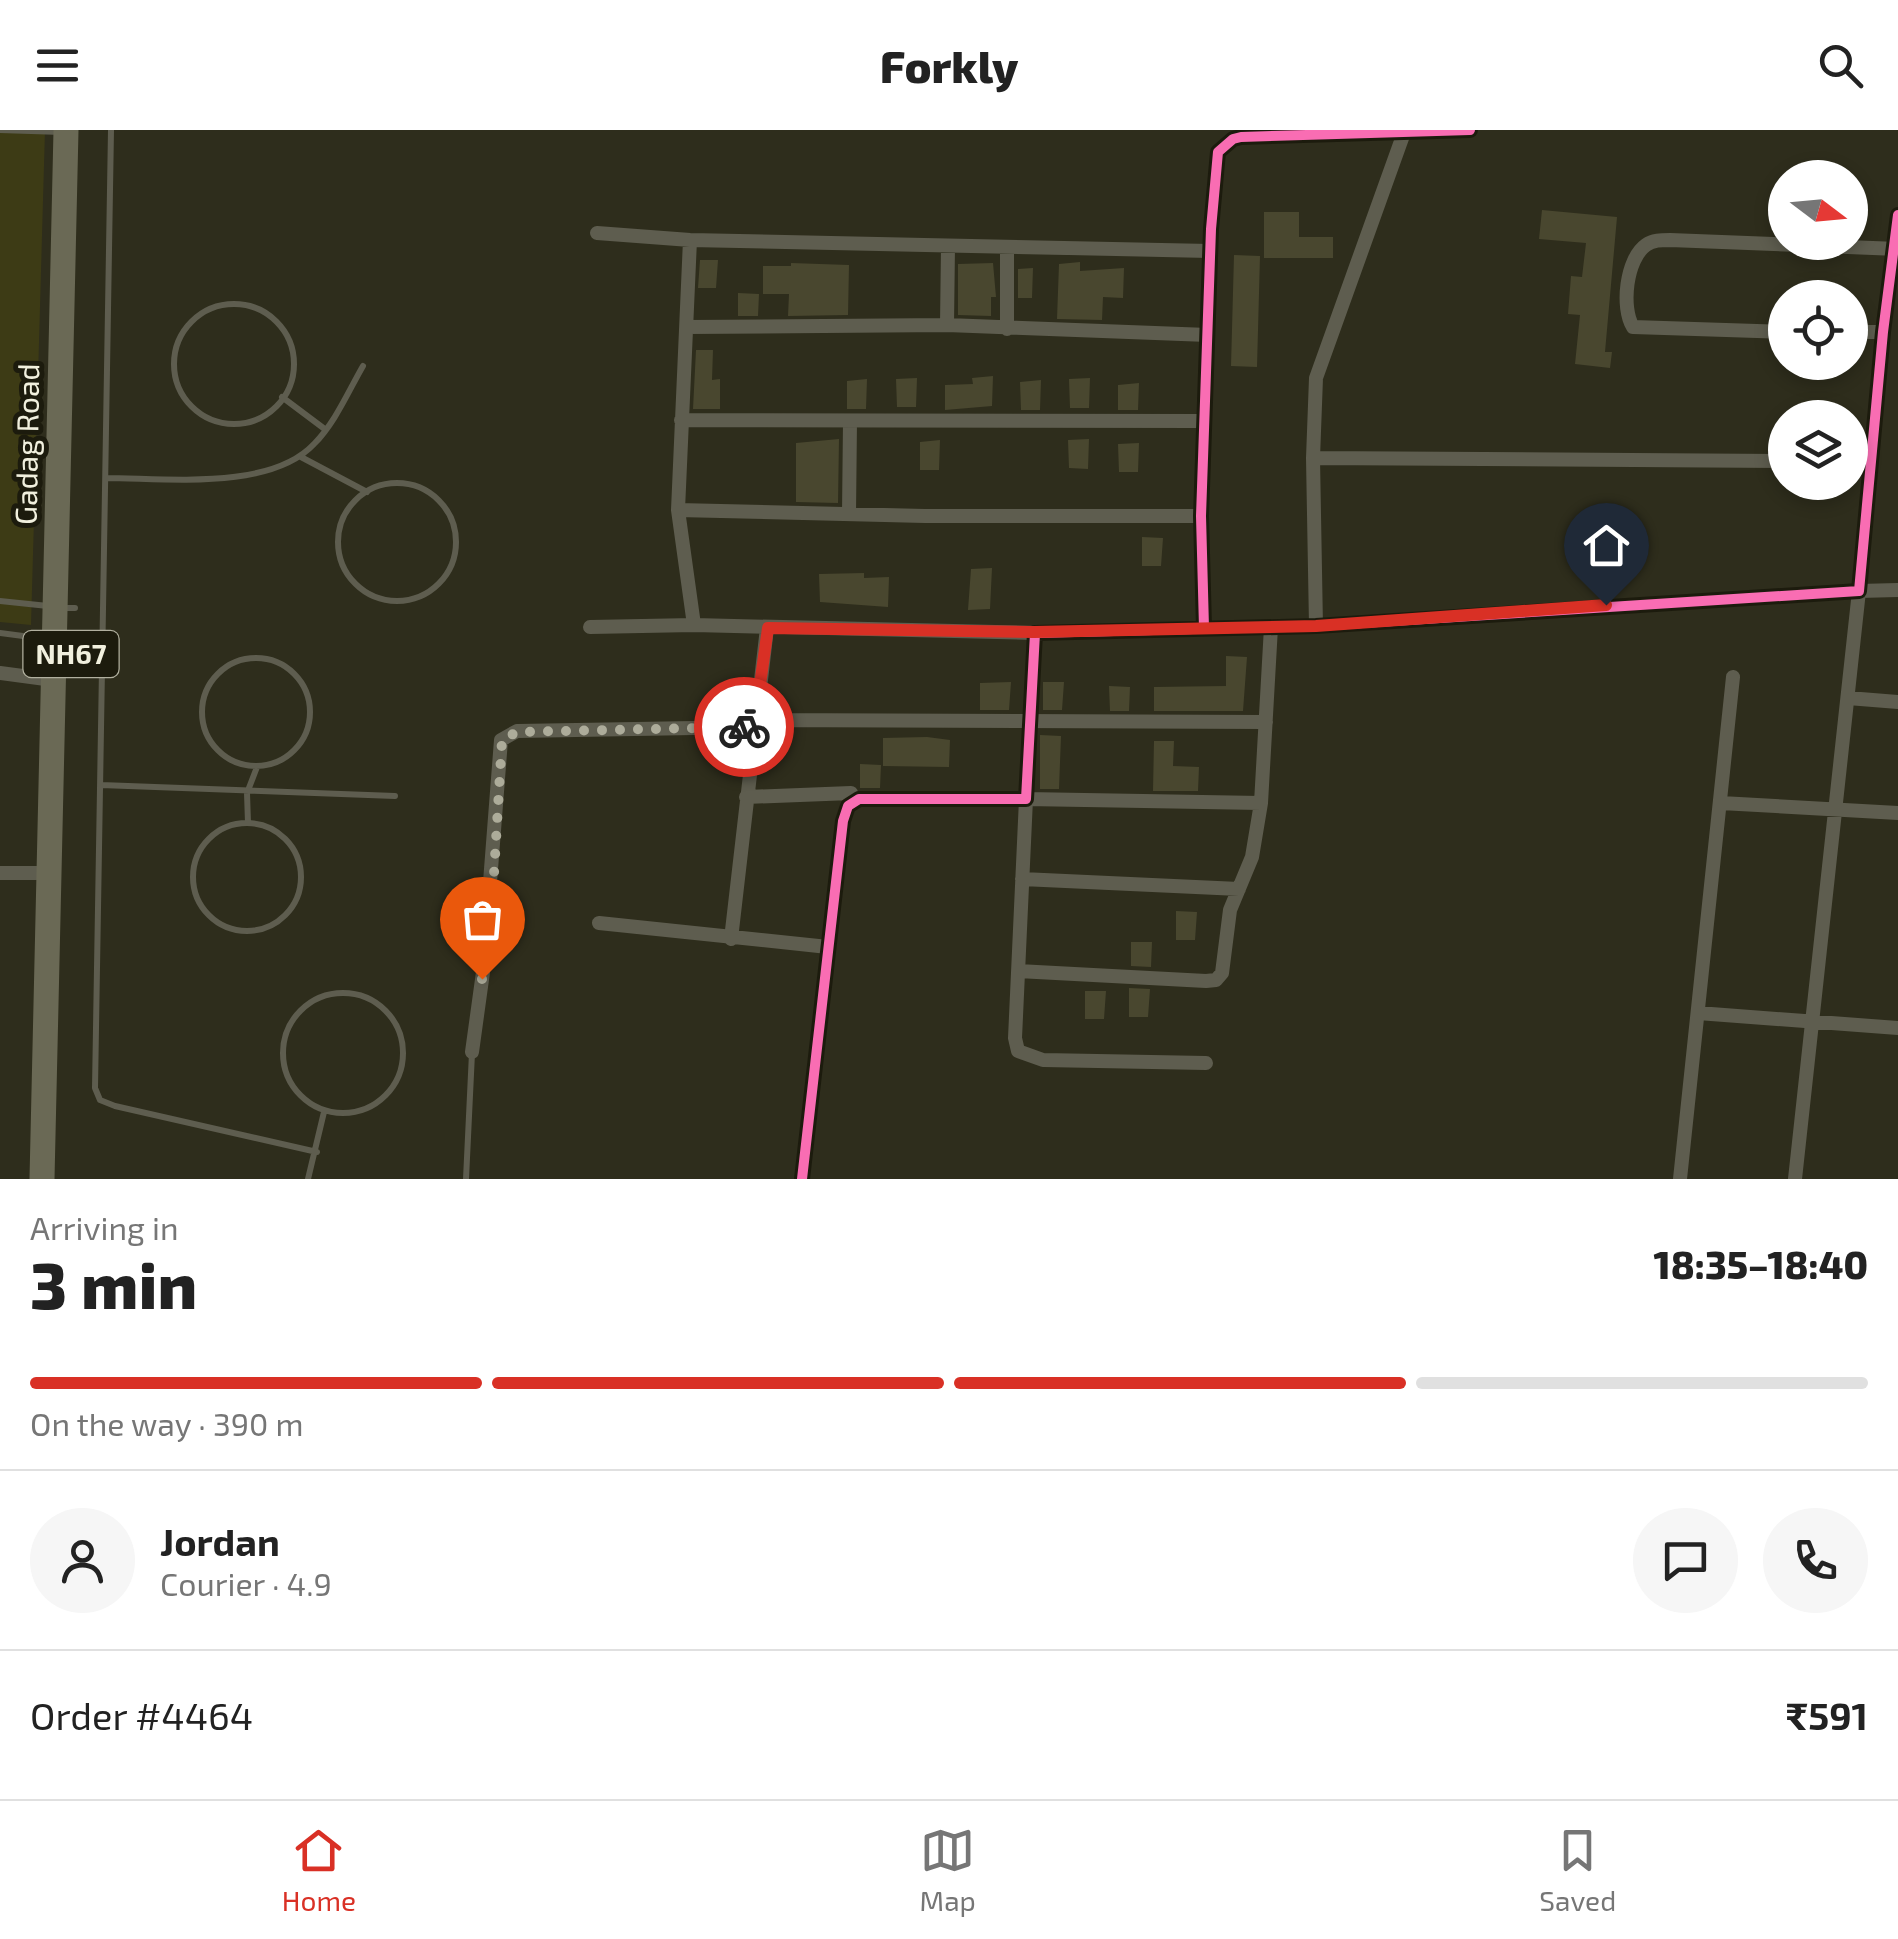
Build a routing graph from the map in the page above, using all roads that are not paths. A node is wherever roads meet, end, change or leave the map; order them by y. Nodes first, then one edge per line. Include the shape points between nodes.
1 (0, 130) edge
2 (111, 130) edge
3 (1470, 130) edge
4 (74, 131) edge
5 (1404, 131) edge
6 (1898, 214) edge
7 (597, 234) dead end
8 (690, 240) junction
9 (948, 246) junction
10 (1006, 248) junction
11 (1896, 249) edge
12 (1210, 251) junction
13 (947, 325) junction
14 (687, 327) junction
15 (1007, 328) junction
16 (1768, 331) edge
17 (1868, 332) edge
18 (1883, 332) junction
19 (1208, 336) junction
20 (362, 366) dead end
21 (282, 397) junction
22 (681, 420) junction
23 (850, 421) junction
24 (1204, 421) junction
25 (326, 430) junction
26 (301, 456) junction
27 (1313, 458) junction
28 (1768, 462) edge
29 (1871, 462) joint
30 (106, 478) junction
31 (367, 492) junction
32 (678, 510) junction
33 (849, 514) junction
34 (1201, 516) junction
35 (1898, 590) edge
36 (1859, 591) junction
37 (0, 600) edge
38 (66, 608) junction
39 (694, 625) junction
40 (1316, 626) junction
41 (590, 627) dead end
42 (1271, 627) junction
43 (768, 628) junction
44 (1204, 628) junction
45 (1034, 632) junction
46 (0, 633) edge
47 (63, 641) junction
48 (0, 674) edge
49 (1733, 677) dead end
50 (53, 680) junction
51 (1848, 698) junction
52 (1898, 702) edge
53 (755, 720) junction
54 (1030, 722) junction
55 (1266, 722) junction
56 (257, 767) junction
57 (101, 785) junction
58 (247, 793) junction
59 (851, 794) dead end
60 (395, 796) dead end
61 (746, 797) junction
62 (1026, 799) junction
63 (1261, 803) junction
64 (1721, 803) junction
65 (1836, 810) junction
66 (1898, 813) edge
67 (248, 823) junction
68 (0, 872) edge
69 (47, 873) junction
70 (1022, 879) junction
71 (1239, 889) junction
72 (599, 923) dead end
73 (731, 939) junction
74 (828, 947) junction
75 (1018, 970) junction
76 (1698, 1013) junction
77 (1813, 1020) junction
78 (1898, 1028) edge
79 (472, 1052) joint
80 (1206, 1063) dead end
81 (324, 1112) junction
82 (317, 1152) junction
83 (42, 1179) edge
84 (59, 1179) edge
85 (308, 1179) edge
86 (466, 1179) edge
87 (802, 1179) edge
88 (1680, 1179) edge
89 (1795, 1179) edge

1 - 4 lane
2 - 30 lane
3 - 5 street
4 - 38 highway, Gadag Road / NH67
5 - 12 street via 1233,139 1218,152
5 - 27 street via 1316,378
6 - 11 street
7 - 8 street
8 - 9 street
8 - 14 street
9 - 10 street
9 - 13 street
10 - 12 street
10 - 15 street
11 - 16 street via 1670,240 1654,241 1637,254 1629,282 1633,327
11 - 18 street
12 - 19 street
13 - 14 street
13 - 15 street
14 - 22 street
15 - 19 street
17 - 18 street
18 - 29 street
19 - 24 street
20 - 25 lane
21 - 21 lane via 255,421 234,425 197,412 178,388 173,368 185,328 214,306 234,303 266,312 293,352 294,372
21 - 25 lane
22 - 23 street
22 - 32 street
23 - 24 street
23 - 33 street
24 - 34 street
25 - 26 lane
26 - 30 lane via 280,468 218,478
26 - 31 lane
27 - 28 street
27 - 40 street
29 - 36 street
30 - 57 lane
31 - 31 lane via 408,483 443,504 455,550 448,570 418,597 378,598 342,565 340,524
32 - 33 street
32 - 39 street
33 - 34 street
34 - 44 street
35 - 36 street
36 - 40 street
36 - 51 street
37 - 38 lane
38 - 47 highway, Gadag Road / NH67
39 - 41 street
39 - 43 street
40 - 42 street
42 - 44 street
42 - 55 street
43 - 45 street
43 - 53 street
44 - 45 street
45 - 54 street
46 - 47 lane
47 - 50 highway, Gadag Road / NH67
47 - 84 highway, Gadag Road / NH67
48 - 50 street
49 - 64 street
50 - 69 highway, Gadag Road / NH67
51 - 52 street
51 - 65 street
53 - 54 street
53 - 61 street
53 - 79 street via 753,727 517,732 502,740 492,907
54 - 55 street
54 - 62 street
55 - 63 street
56 - 56 lane via 223,756 202,716 204,697 222,670 258,658 299,678 310,720 292,754
56 - 58 lane
57 - 58 lane
57 - 82 lane via 95,1088 100,1100
58 - 60 lane
58 - 67 lane
59 - 61 street
61 - 73 street
62 - 63 street
62 - 70 street
62 - 74 street via 858,798 842,821
63 - 71 street
64 - 65 street
64 - 76 street
65 - 66 street
65 - 77 street
67 - 67 lane via 275,831 300,867 294,903 282,918 248,932 214,921 197,899 193,880 204,845 229,826
68 - 69 street
69 - 83 highway, Gadag Road / NH67
70 - 71 street
70 - 75 street
71 - 75 street via 1216,980
72 - 73 street
73 - 74 street
74 - 87 street
75 - 80 street via 1015,1038 1027,1058
76 - 77 street
76 - 88 street
77 - 78 street
77 - 89 street
79 - 86 lane
81 - 81 lane via 287,1078 284,1036 304,1006 323,996 355,994 390,1015 403,1062 382,1100 344,1115
81 - 82 lane
82 - 85 lane

